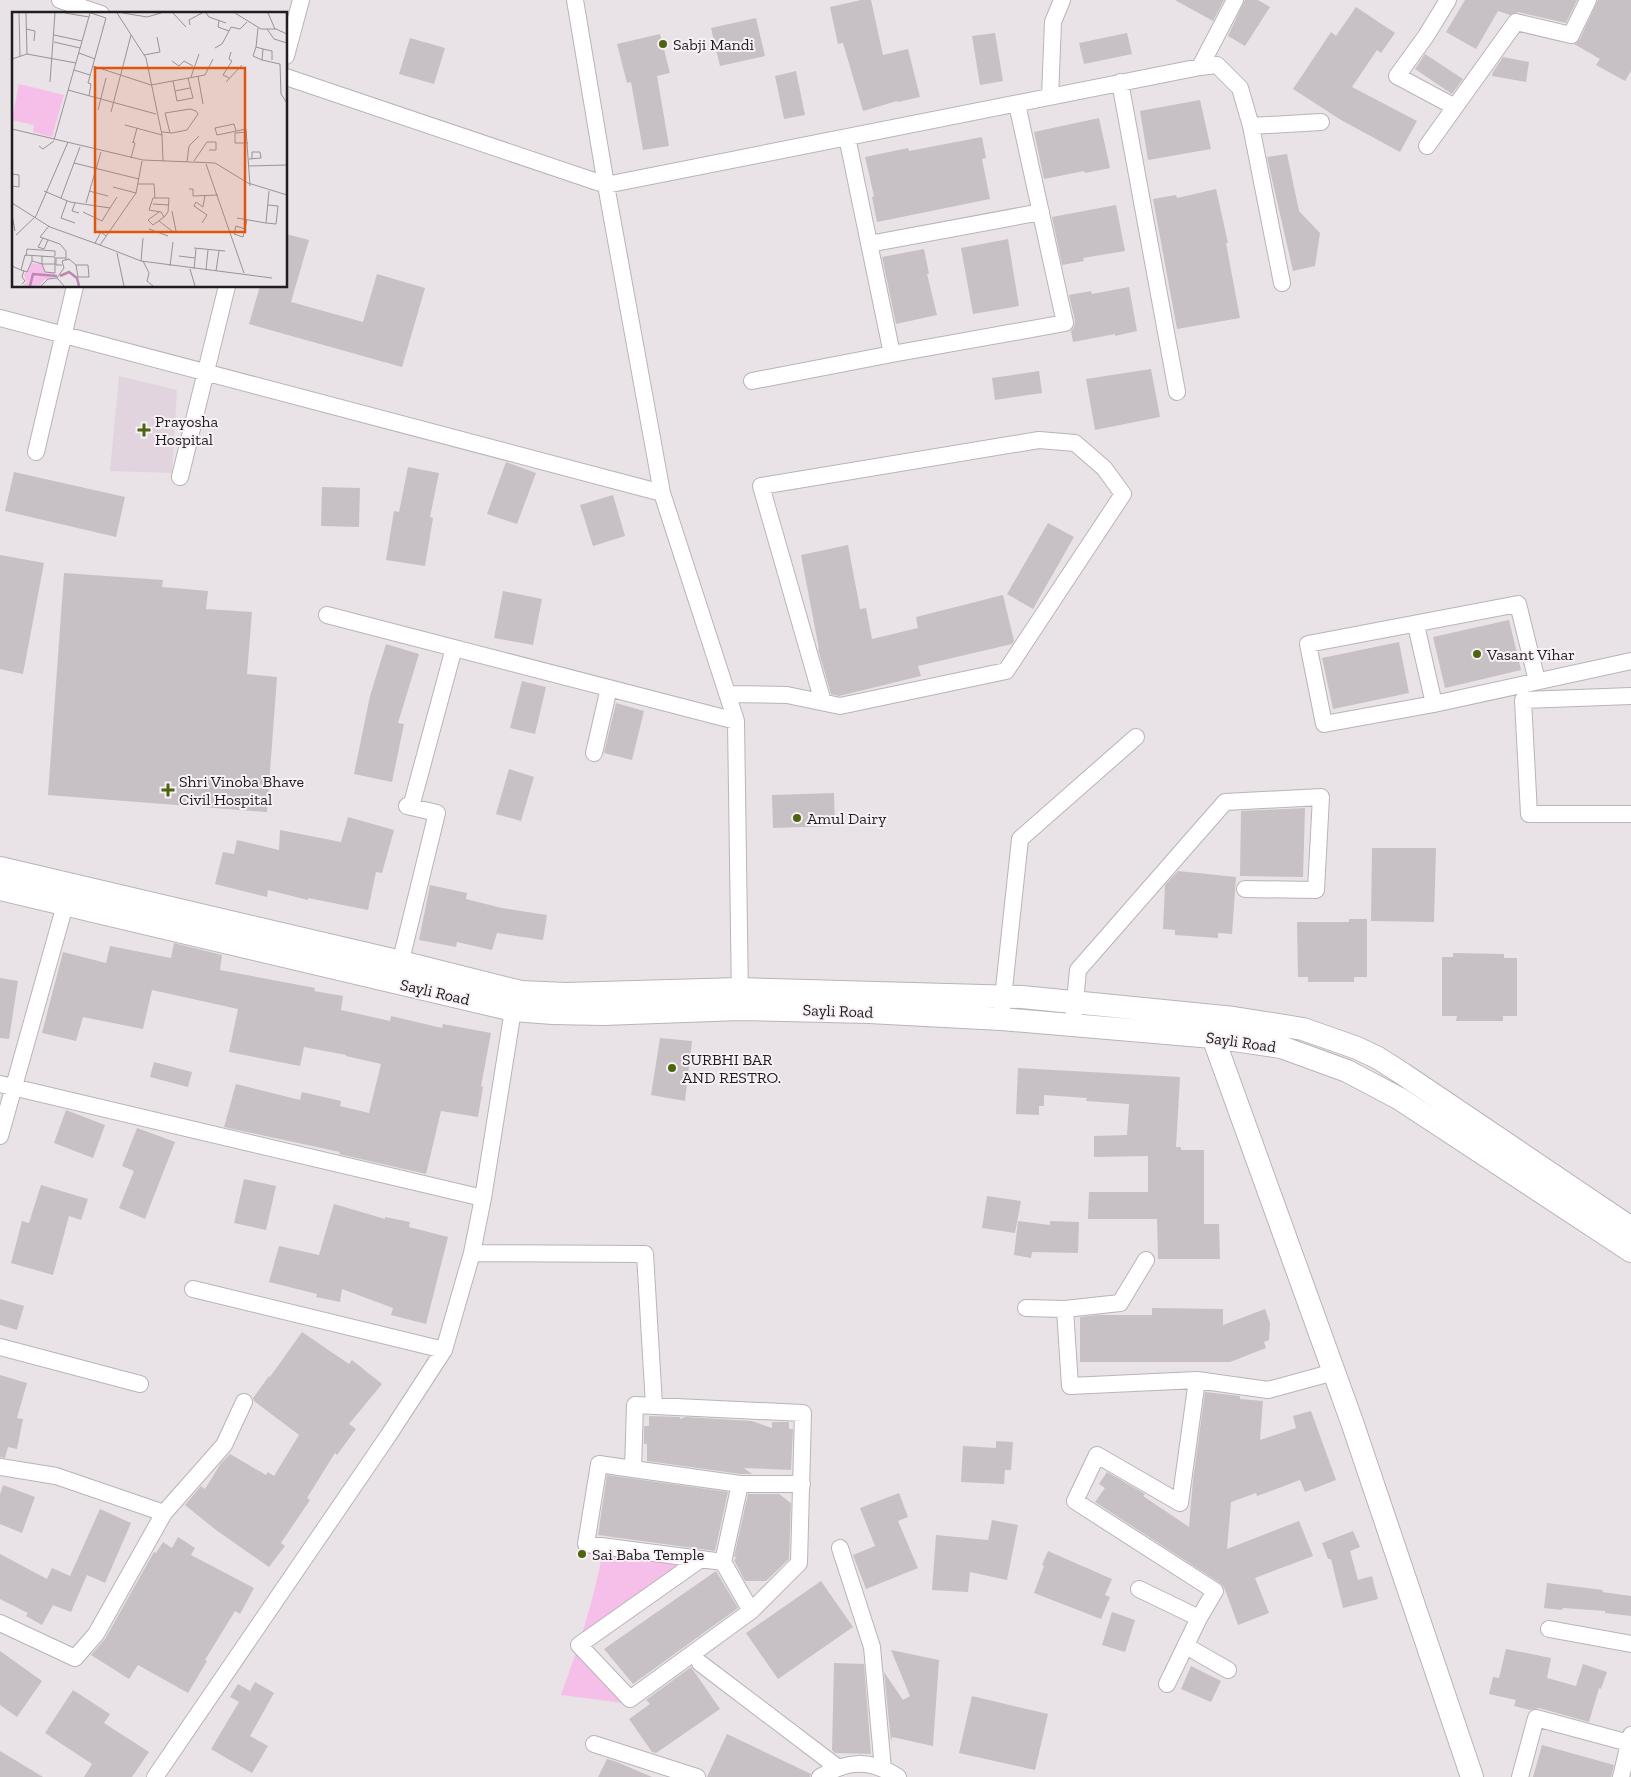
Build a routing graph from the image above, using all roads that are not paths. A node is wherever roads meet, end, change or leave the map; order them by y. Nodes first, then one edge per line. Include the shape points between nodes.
1 (60, 0) edge
2 (301, 0) edge
3 (575, 0) edge
4 (1062, 0) edge
5 (1235, 0) edge
6 (1448, 0) edge
7 (1588, 0) edge
8 (95, 12) edge
9 (288, 49) edge
10 (1200, 67) junction
11 (288, 78) edge
12 (1120, 82) junction
13 (1050, 97) junction
14 (1017, 104) junction
15 (1455, 107) junction
16 (1321, 122) dead end
17 (1251, 126) junction
18 (847, 137) junction
19 (1426, 146) dead end
20 (606, 185) junction
21 (1041, 212) junction
22 (869, 244) junction
23 (1282, 283) dead end
24 (75, 288) edge
25 (226, 288) edge
26 (0, 318) edge
27 (64, 335) junction
28 (892, 354) junction
29 (205, 372) junction
30 (752, 381) dead end
31 (1177, 392) dead end
32 (36, 452) dead end
33 (180, 477) dead end
34 (662, 493) junction
35 (327, 615) dead end
36 (1416, 624) junction
37 (454, 648) junction
38 (1631, 661) edge
39 (1537, 681) junction
40 (609, 688) junction
41 (728, 694) junction
42 (1631, 696) edge
43 (823, 702) junction
44 (1434, 704) junction
45 (736, 721) junction
46 (1136, 737) dead end
47 (594, 753) dead end
48 (1631, 814) edge
49 (0, 868) edge
50 (0, 889) edge
51 (1245, 889) dead end
52 (65, 905) junction
53 (401, 962) junction
54 (396, 983) junction
55 (1003, 996) junction
56 (740, 999) junction
57 (1075, 1003) junction
58 (513, 1010) junction
59 (1001, 1019) junction
60 (1073, 1026) junction
61 (1213, 1037) junction
62 (7, 1086) edge
63 (0, 1136) edge
64 (483, 1198) junction
65 (1631, 1228) edge
66 (1631, 1251) edge
67 (472, 1253) junction
68 (1146, 1260) dead end
69 (193, 1289) dead end
70 (1026, 1308) dead end
71 (1065, 1309) junction
72 (0, 1348) edge
73 (444, 1350) junction
74 (1334, 1372) junction
75 (1197, 1380) junction
76 (140, 1384) dead end
77 (244, 1402) dead end
78 (654, 1405) junction
79 (0, 1468) edge
80 (633, 1469) junction
81 (740, 1484) junction
82 (802, 1484) junction
83 (164, 1514) junction
84 (840, 1548) dead end
85 (701, 1560) junction
86 (723, 1562) junction
87 (1139, 1589) dead end
88 (751, 1611) junction
89 (1200, 1618) junction
90 (0, 1623) edge
91 (1549, 1629) dead end
92 (1631, 1644) edge
93 (1186, 1646) junction
94 (700, 1663) dead end
95 (1228, 1670) dead end
96 (1167, 1684) dead end
97 (1630, 1740) edge
98 (594, 1744) dead end
99 (837, 1767) junction
100 (883, 1769) junction
101 (155, 1777) edge
102 (697, 1777) edge
103 (820, 1777) edge
104 (898, 1777) edge
105 (1472, 1777) edge
106 (1520, 1777) edge
107 (1621, 1777) edge

1 - 8 street
2 - 9 street
3 - 20 street
4 - 13 street via 1053,22
5 - 10 street
6 - 15 street via 1396,76
7 - 15 street via 1572,35 1516,22
10 - 12 street
10 - 17 street via 1217,65 1240,88
11 - 20 street
12 - 13 street
12 - 31 street
13 - 14 street
14 - 18 street
14 - 21 street
15 - 19 street
16 - 17 street
17 - 23 street
18 - 20 street
18 - 22 street
20 - 34 street
21 - 22 street
21 - 28 street via 1065,323
22 - 28 street
24 - 27 street
25 - 29 street
26 - 27 street
27 - 29 street
27 - 32 street
28 - 30 street
29 - 33 street
29 - 34 street
34 - 41 street
35 - 37 street
36 - 39 street via 1518,604
36 - 44 street
36 - 44 street via 1308,644 1324,724
37 - 40 street
37 - 53 street via 409,806 438,814
38 - 39 street
39 - 44 street
40 - 45 street
40 - 47 street
41 - 43 street via 787,695
41 - 45 street
42 - 48 street via 1523,700 1529,814
43 - 43 street via 840,706 1006,670 1123,494 1104,468 1075,443 1039,440 761,486
45 - 56 street
46 - 55 street via 1020,839
49 - 53 main road
50 - 52 main road, Sayli Road
51 - 57 street via 1316,890 1321,797 1225,802 1078,970
52 - 54 main road, Sayli Road
52 - 62 street
53 - 54 street
53 - 56 main road via 521,992
54 - 58 main road, Sayli Road
55 - 56 main road
55 - 57 main road
55 - 59 street
56 - 58 main road, Sayli Road via 603,1014
56 - 59 main road, Sayli Road via 869,1012
57 - 60 street
57 - 65 main road via 1266,1023 1302,1029 1357,1048 1403,1074
58 - 64 street
59 - 60 main road, Sayli Road
60 - 61 main road, Sayli Road
61 - 66 main road, Sayli Road via 1281,1047 1347,1071 1400,1099
61 - 74 main road
62 - 63 street
62 - 64 street
64 - 67 street
67 - 73 street
67 - 78 street via 646,1254
68 - 71 street via 1120,1303
69 - 73 street
70 - 71 street
71 - 75 street via 1070,1386
72 - 76 street
73 - 101 street
74 - 75 street via 1268,1390
74 - 105 main road
75 - 89 street via 1180,1502 1097,1454 1075,1501 1215,1591
77 - 83 street via 224,1445
78 - 80 street via 636,1405
78 - 82 street via 804,1413
79 - 83 street via 56,1476
80 - 81 street
80 - 85 street via 599,1464 586,1544
81 - 82 street
81 - 86 street
82 - 88 street via 799,1563
83 - 90 street via 96,1634 75,1658
84 - 100 street via 872,1646
85 - 86 street
85 - 88 street via 579,1645 630,1699
86 - 88 street
87 - 89 street
89 - 93 street
91 - 92 street
93 - 95 street
93 - 96 street
94 - 99 street
97 - 106 street via 1536,1718
97 - 107 street
98 - 102 street
99 - 100 street via 858,1763
99 - 103 street
100 - 104 street

